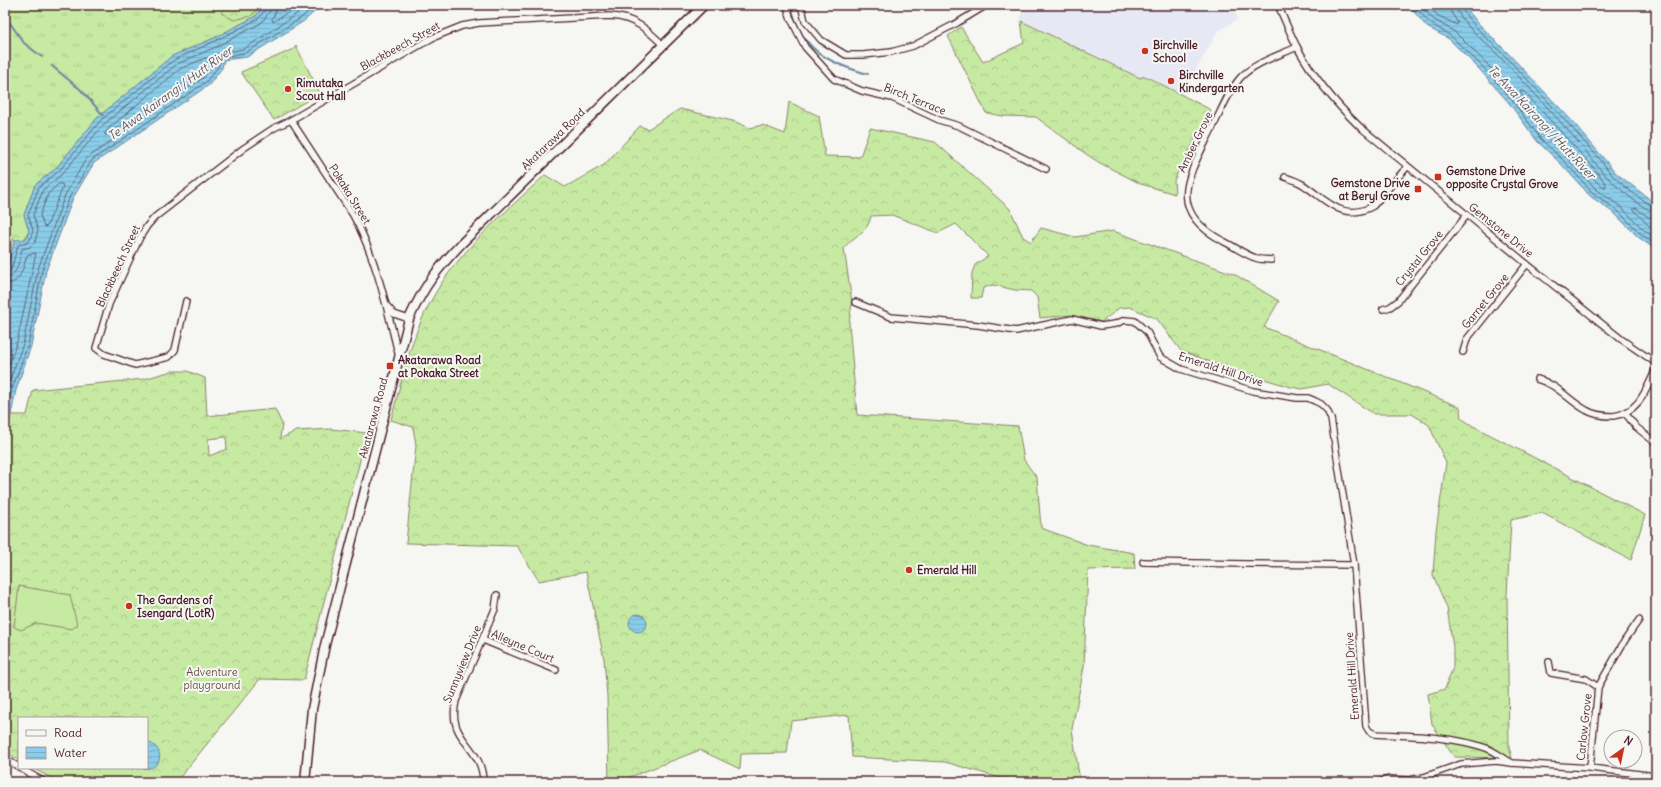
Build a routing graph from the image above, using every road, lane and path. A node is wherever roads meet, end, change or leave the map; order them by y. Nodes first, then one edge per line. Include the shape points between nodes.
1 (704, 5) edge
2 (787, 5) edge
3 (801, 5) edge
4 (987, 5) edge
5 (1278, 5) edge
6 (664, 46) junction
7 (1297, 47) junction
8 (291, 120) junction
9 (1407, 167) junction
10 (1046, 169) dead end
11 (1285, 177) dead end
12 (1467, 215) junction
13 (1271, 260) dead end
14 (1527, 264) junction
15 (186, 300) dead end
16 (855, 302) dead end
17 (388, 307) junction
18 (1383, 309) dead end
19 (409, 319) junction
20 (1463, 352) dead end
21 (400, 361) junction
22 (1656, 363) edge
23 (1656, 368) edge
24 (1537, 378) dead end
25 (1626, 414) junction
26 (1656, 443) edge
27 (1143, 562) dead end
28 (1354, 565) junction
29 (497, 595) dead end
30 (1639, 620) dead end
31 (483, 640) junction
32 (1549, 662) dead end
33 (556, 670) dead end
34 (1598, 687) junction
35 (5, 759) edge
36 (1512, 763) junction
37 (18, 767) edge
38 (1590, 768) junction
39 (21, 769) edge
40 (1656, 776) edge
41 (44, 782) edge
42 (305, 782) edge
43 (483, 782) edge
44 (1379, 782) edge

1 - 6 street, Akatarawa Road
2 - 10 street, Birch Terrace via 805,47 834,79 862,91 892,98 939,120 959,126
3 - 4 street via 805,20 822,40 846,55 864,55 913,46
5 - 7 street, Gemstone Drive
6 - 8 street, Blackbeech Street via 637,22 621,16 462,26 432,38
6 - 19 street, Akatarawa Road via 447,258 426,285
7 - 9 street, Gemstone Drive via 1338,105 1366,133
7 - 13 street, Amber Grove via 1251,69 1242,77 1210,134 1188,178 1186,189 1187,202 1200,226 1256,258
8 - 15 street, Blackbeech Street via 244,148 155,217 147,226 109,304 96,348 104,354 135,365 169,357 175,350
8 - 17 street, Pokaka Street via 361,228
9 - 11 street via 1373,206 1356,212 1332,206 1302,184
9 - 12 street, Gemstone Drive
12 - 14 street, Gemstone Drive
12 - 18 street, Crystal Grove via 1398,301
14 - 20 street, Garnet Grove via 1467,339
14 - 22 street, Gemstone Drive via 1621,339
16 - 28 street, Emerald Hill Drive via 891,317 1016,331 1072,319 1101,326 1125,320 1134,321 1147,332 1160,357 1181,369 1253,391 1308,398 1321,404 1328,410 1331,419
17 - 19 street via 394,314
17 - 21 street, Pokaka Street
19 - 21 street, Akatarawa Road
21 - 42 street, Akatarawa Road via 325,645 312,710
23 - 25 street via 1639,402
24 - 25 street via 1551,384 1586,410 1598,415
25 - 26 street via 1636,427
27 - 28 street
28 - 36 street, Emerald Hill Drive via 1364,714 1369,731 1375,734 1425,737 1473,744 1494,751
29 - 31 street, Sunnyview Drive via 495,609
30 - 34 street, Carlow Grove
31 - 33 street, Alleyne Court
31 - 43 street, Sunnyview Drive via 456,701 454,712 456,726 478,759
32 - 34 street, Carlow Grove via 1551,673 1586,679
34 - 38 street, Carlow Grove
35 - 37 street
36 - 38 street
36 - 44 street via 1496,761 1461,764 1424,777 1410,780 1396,778
38 - 40 street
39 - 41 street

